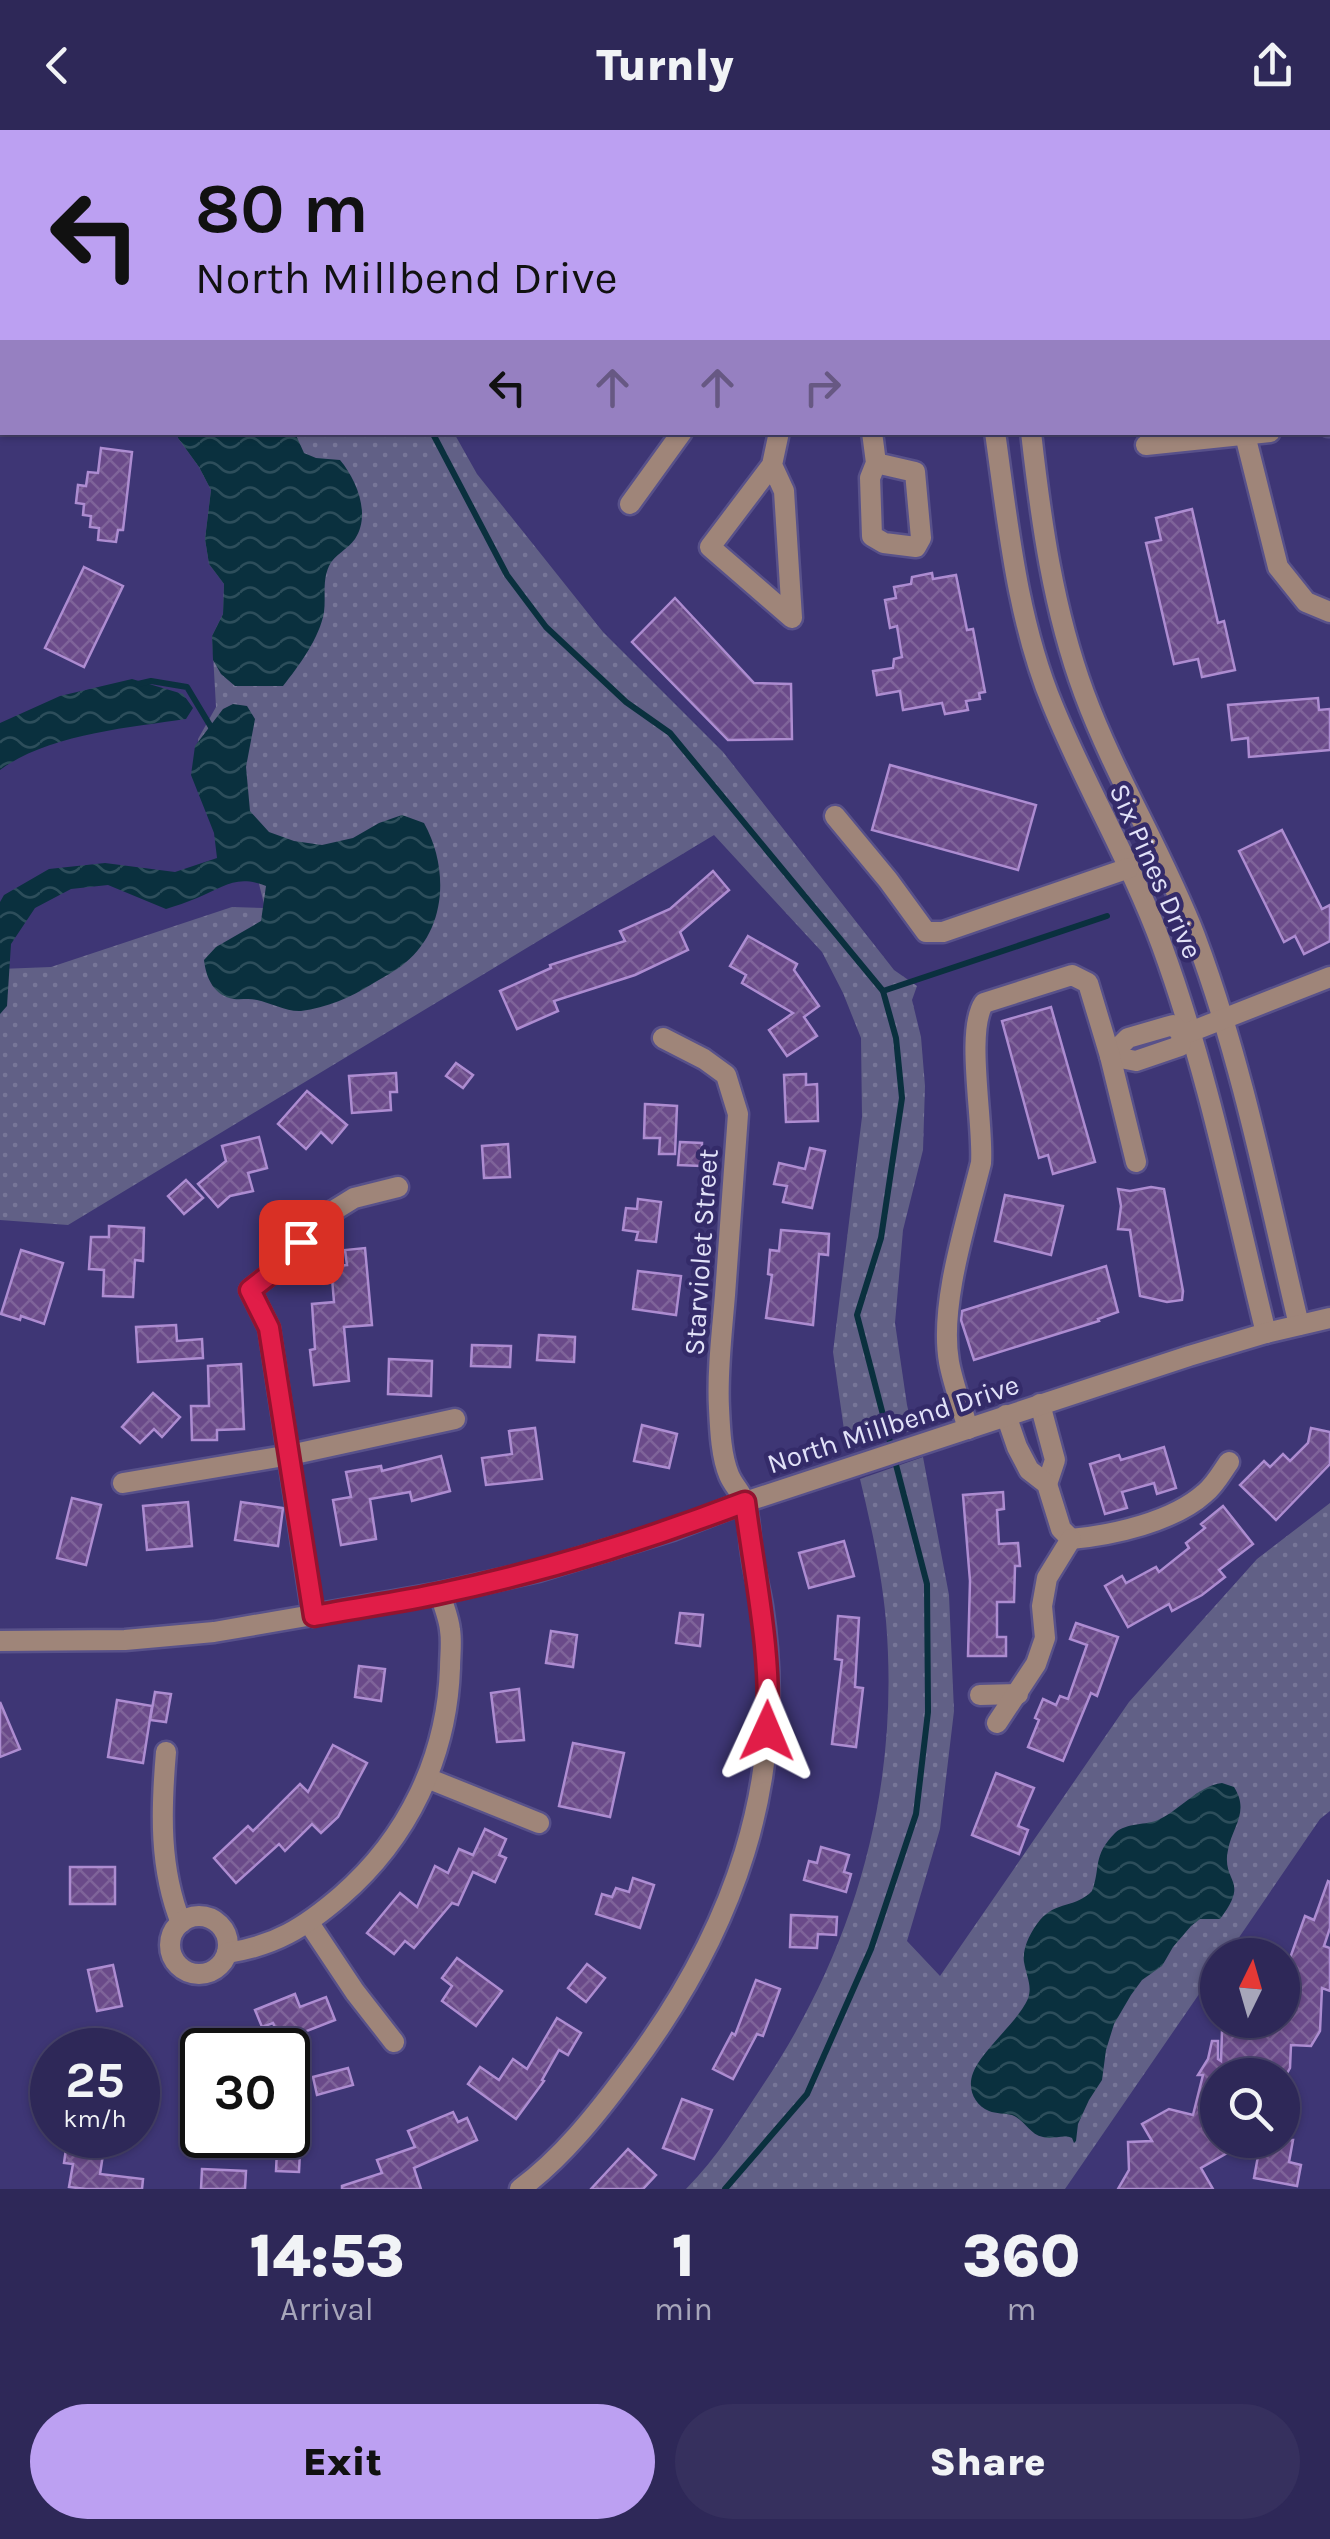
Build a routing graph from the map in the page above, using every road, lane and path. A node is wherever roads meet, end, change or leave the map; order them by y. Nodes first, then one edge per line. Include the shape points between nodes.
1 (680, 435) edge
2 (778, 435) edge
3 (872, 435) edge
4 (995, 435) edge
5 (1032, 435) edge
6 (1245, 435) joint
7 (1146, 445) dead end
8 (876, 464) dead end
9 (772, 465) junction
10 (630, 504) dead end
11 (1330, 612) edge
12 (835, 816) dead end
13 (1128, 868) junction
14 (1330, 976) edge
15 (1222, 1021) junction
16 (1186, 1033) junction
17 (664, 1038) dead end
18 (1110, 1056) junction
19 (1136, 1162) dead end
20 (398, 1186) dead end
21 (1330, 1318) edge
22 (1299, 1326) junction
23 (1266, 1333) junction
24 (1040, 1404) junction
25 (1006, 1416) junction
26 (455, 1420) dead end
27 (968, 1429) junction
28 (290, 1455) junction
29 (1229, 1462) dead end
30 (123, 1484) dead end
31 (1047, 1484) junction
32 (745, 1502) junction
33 (1071, 1538) junction
34 (440, 1594) junction
35 (314, 1616) junction
36 (0, 1640) edge
37 (1018, 1694) junction
38 (980, 1696) dead end
39 (997, 1724) dead end
40 (166, 1752) dead end
41 (426, 1778) junction
42 (539, 1823) dead end
43 (181, 1922) junction
44 (309, 1923) junction
45 (227, 1953) junction
46 (394, 2042) dead end
47 (520, 2189) edge

1 - 10 street
2 - 9 street
3 - 8 street
4 - 13 street, Six Pines Drive via 1029,631 1051,702
5 - 15 street, Six Pines Drive via 1054,589 1084,694 1193,932
6 - 7 street
6 - 11 street via 1278,567 1306,602
9 - 9 street via 710,547 792,618 784,491
12 - 13 street via 926,932 943,932
13 - 16 street, Six Pines Drive via 1160,940
14 - 15 street
15 - 16 street
15 - 22 street, Six Pines Drive
16 - 18 street via 1173,1025 1128,1038
16 - 23 street, Six Pines Drive via 1202,1071
17 - 32 street, Starviolet Street via 726,1075 738,1114 719,1406 728,1473
18 - 19 street
18 - 27 street via 1088,983 1072,975 984,1003 979,1011 981,1162 947,1334
20 - 28 street via 333,1211 250,1290 269,1328
21 - 22 street, North Millbend Drive
22 - 23 street, North Millbend Drive
23 - 24 street, North Millbend Drive
24 - 25 street, North Millbend Drive
24 - 31 street via 1055,1460
25 - 27 street, North Millbend Drive
25 - 31 street via 1029,1470
26 - 28 street
27 - 32 street, North Millbend Drive
28 - 30 street
28 - 35 street
29 - 33 street via 1208,1491 1166,1517
31 - 33 street via 1061,1529
32 - 34 street, North Millbend Drive via 595,1554
32 - 47 street, Starviolet Street via 762,1606 768,1706 744,1860 712,1940 647,2046 605,2103
33 - 37 street via 1047,1578 1045,1638
34 - 35 street, North Millbend Drive
34 - 41 street via 451,1631 449,1690
35 - 36 street, North Millbend Drive via 125,1640
37 - 38 street
37 - 39 street
40 - 43 street via 161,1818 169,1887
41 - 42 street
41 - 44 street via 391,1844
43 - 45 street via 214,1920 225,1932
43 - 45 street via 170,1948 180,1968 206,1973
44 - 45 street via 253,1949
44 - 46 street

